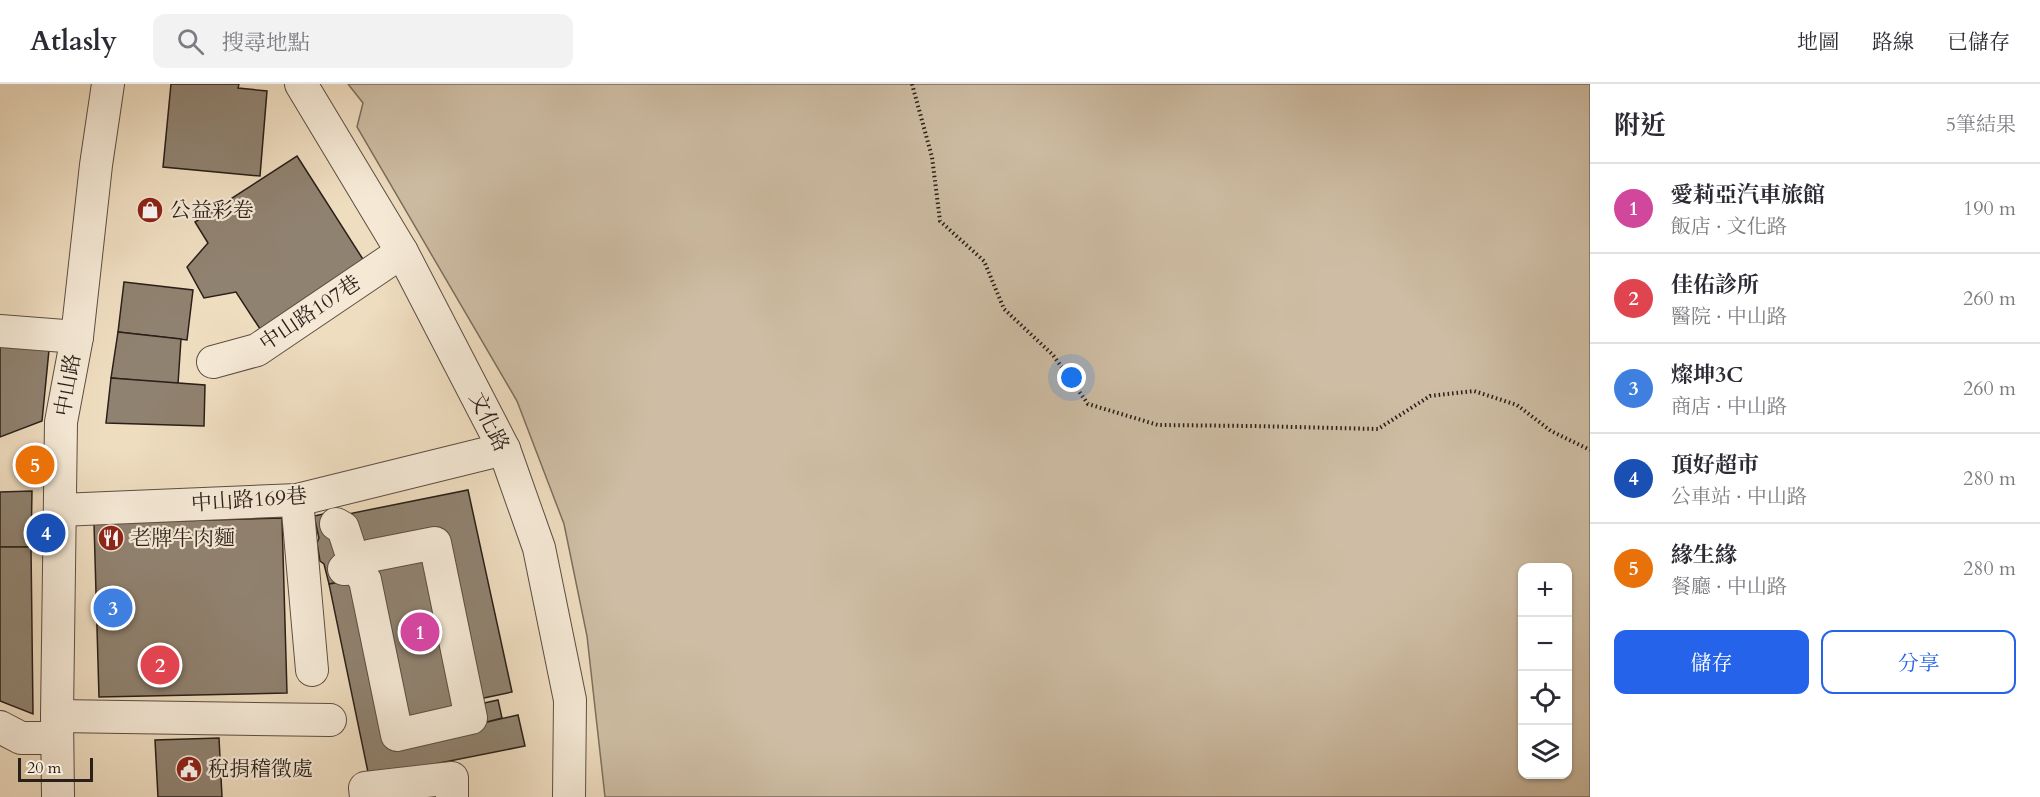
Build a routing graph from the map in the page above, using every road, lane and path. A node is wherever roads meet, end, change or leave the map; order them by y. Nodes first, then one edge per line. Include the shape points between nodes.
1 (108, 84) edge
2 (301, 84) edge
3 (912, 84) edge
4 (402, 252) junction
5 (0, 331) edge
6 (76, 337) junction
7 (213, 362) dead end
8 (504, 450) junction
9 (1590, 450) edge
10 (297, 500) junction
11 (60, 510) junction
12 (317, 528) junction
13 (332, 571) junction
14 (312, 670) dead end
15 (330, 720) dead end
16 (0, 727) edge
17 (57, 727) junction
18 (58, 797) edge
19 (366, 797) edge
20 (452, 797) edge
21 (569, 797) edge

1 - 6 street, 中山路
2 - 4 street, 文化路
3 - 9 path via 932,157 940,221 984,261 1004,309 1053,355 1088,404 1158,426 1378,429 1430,396 1474,391 1517,405 1551,430
4 - 7 street, 中山路107巷 via 256,350
4 - 8 street, 文化路
5 - 6 street
6 - 11 street, 中山路 via 61,422
8 - 10 street, 中山路169巷
8 - 21 street, 文化路 via 538,548 570,700
10 - 11 street, 中山路169巷
10 - 12 street
11 - 17 street, 中山路
12 - 13 street
12 - 13 street via 344,528
13 - 13 street via 369,556 435,543 471,718 397,735 365,580
13 - 14 street
15 - 17 street
16 - 17 street via 21,738
17 - 18 street, 中山路
19 - 20 street via 365,788 452,778

